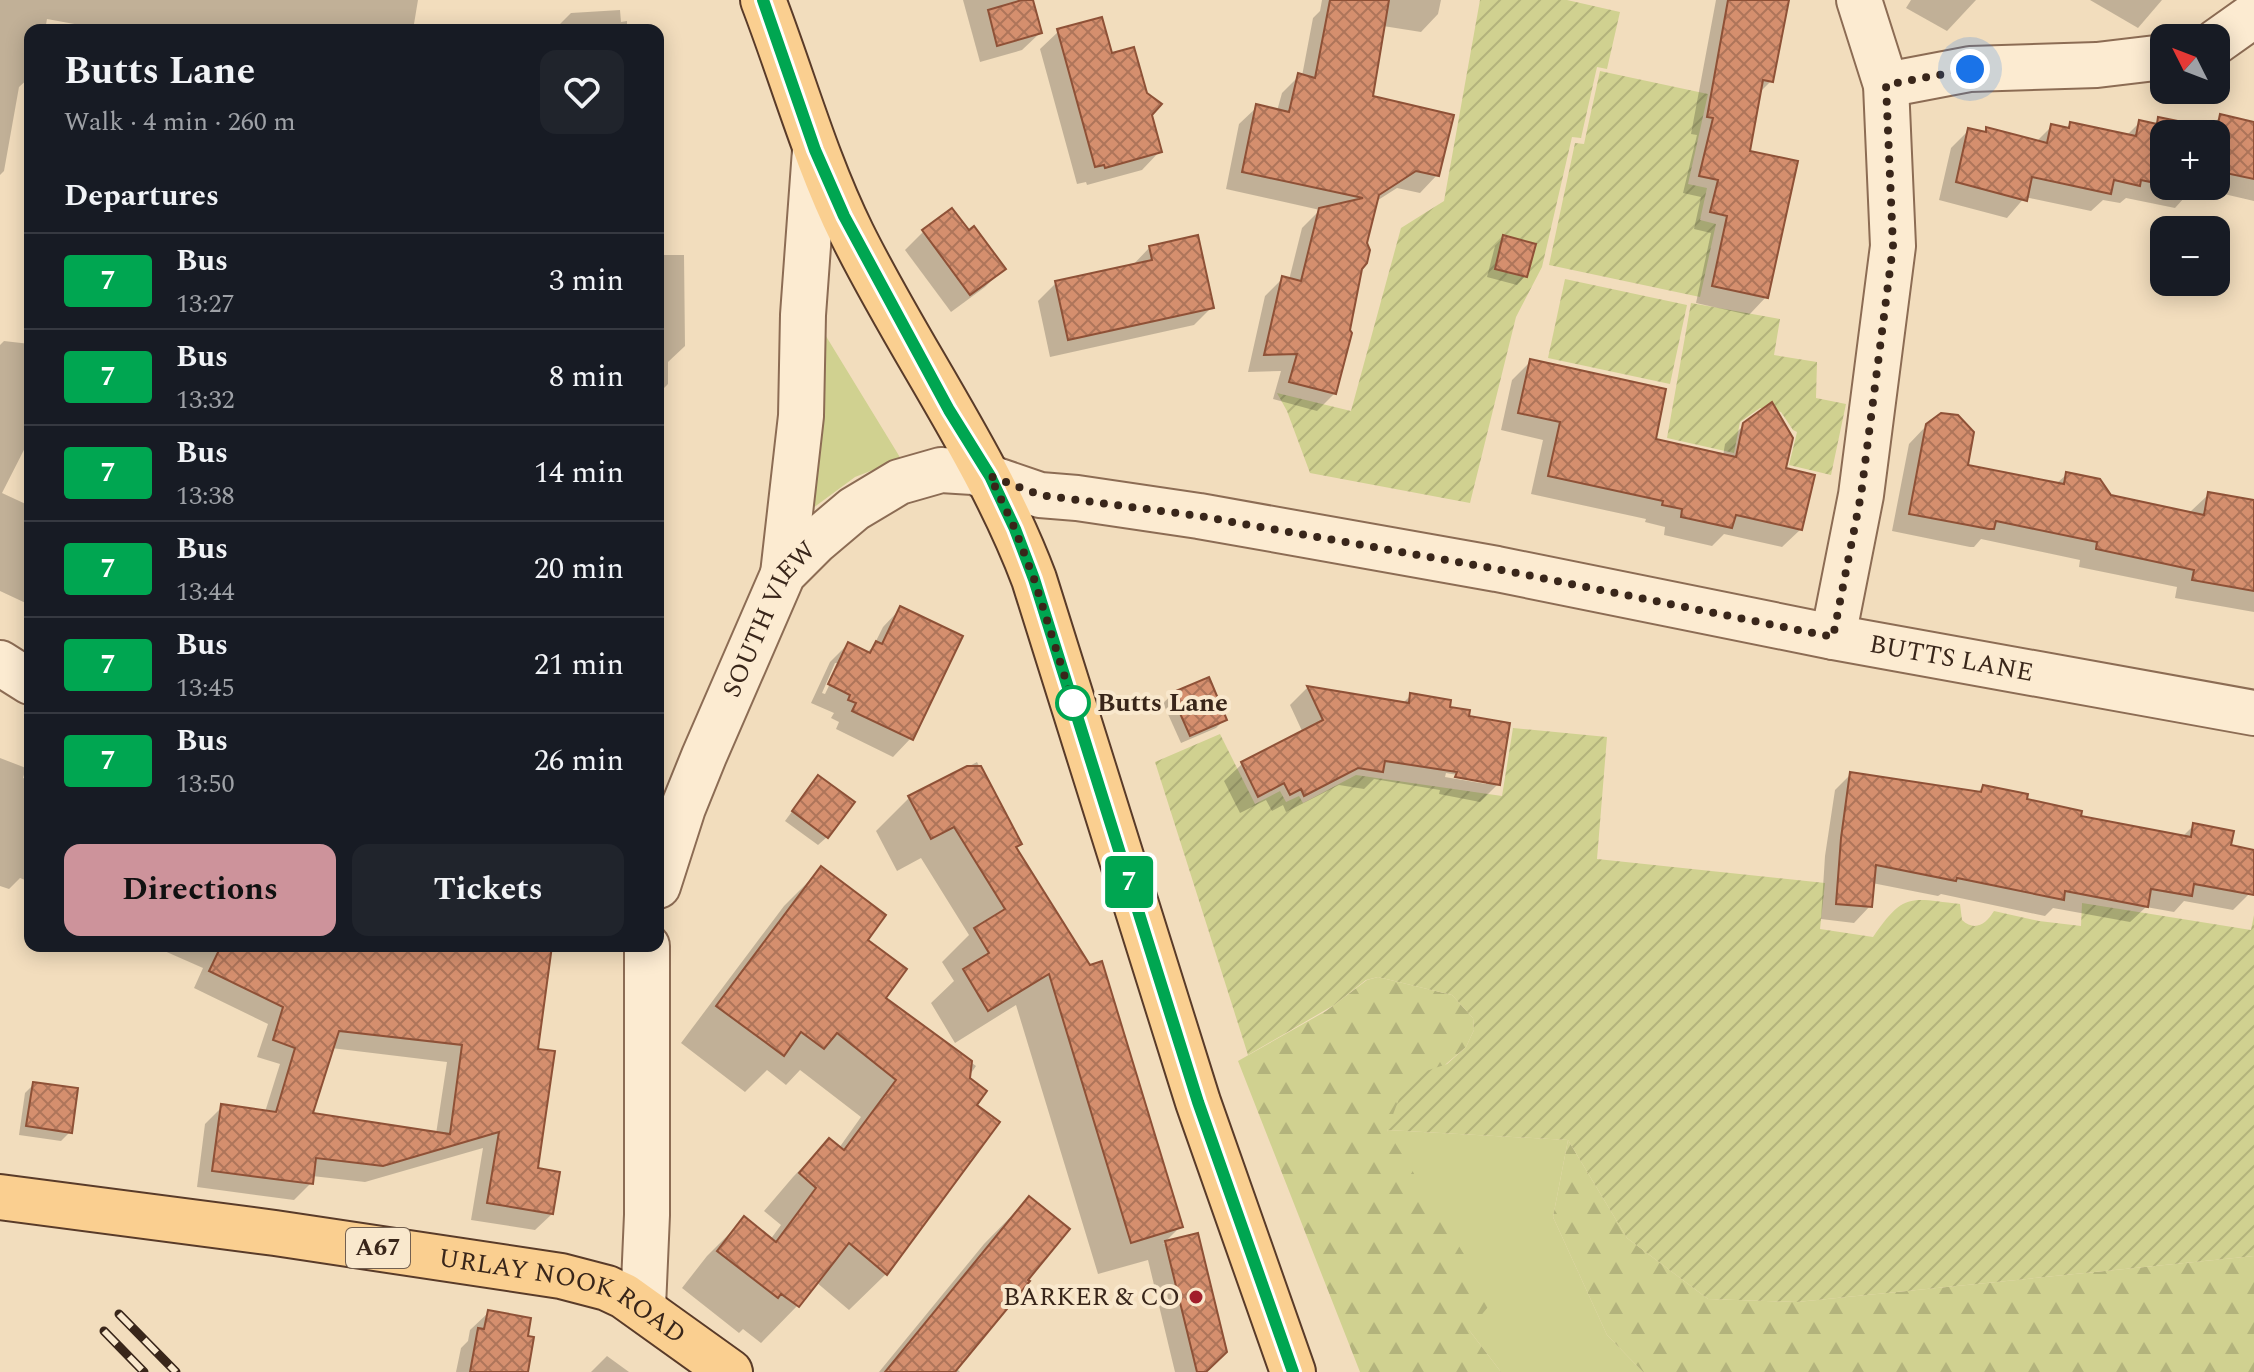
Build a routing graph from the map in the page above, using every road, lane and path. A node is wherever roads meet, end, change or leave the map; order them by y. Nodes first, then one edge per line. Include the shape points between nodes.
1 (763, 0) edge
2 (1859, 0) edge
3 (2254, 15) edge
4 (2230, 32) edge
5 (2150, 59) edge
6 (1886, 85) junction
7 (815, 150) junction
8 (990, 476) junction
9 (783, 574) junction
10 (1833, 637) junction
11 (0, 663) edge
12 (24, 678) edge
13 (2254, 713) edge
14 (664, 867) edge
15 (647, 952) edge
16 (0, 1197) edge
17 (643, 1307) junction
18 (730, 1372) edge
19 (1293, 1372) edge

1 - 7 main road
2 - 6 street
3 - 4 street
5 - 6 street via 1970,69
6 - 10 street via 1893,246 1861,495
7 - 8 main road via 853,235
7 - 9 street via 801,416
8 - 9 street, SOUTH VIEW via 941,470 899,482 854,509
8 - 10 street, BUTTS LANE via 1040,495 1199,516 1497,569
8 - 19 main road via 1034,579 1198,1102
9 - 14 street, SOUTH VIEW via 684,804
10 - 13 street, BUTTS LANE
11 - 12 street
15 - 17 street
16 - 17 main road, URLAY NOOK ROAD / A67 via 561,1276 607,1288
17 - 18 main road, URLAY NOOK ROAD / A67

